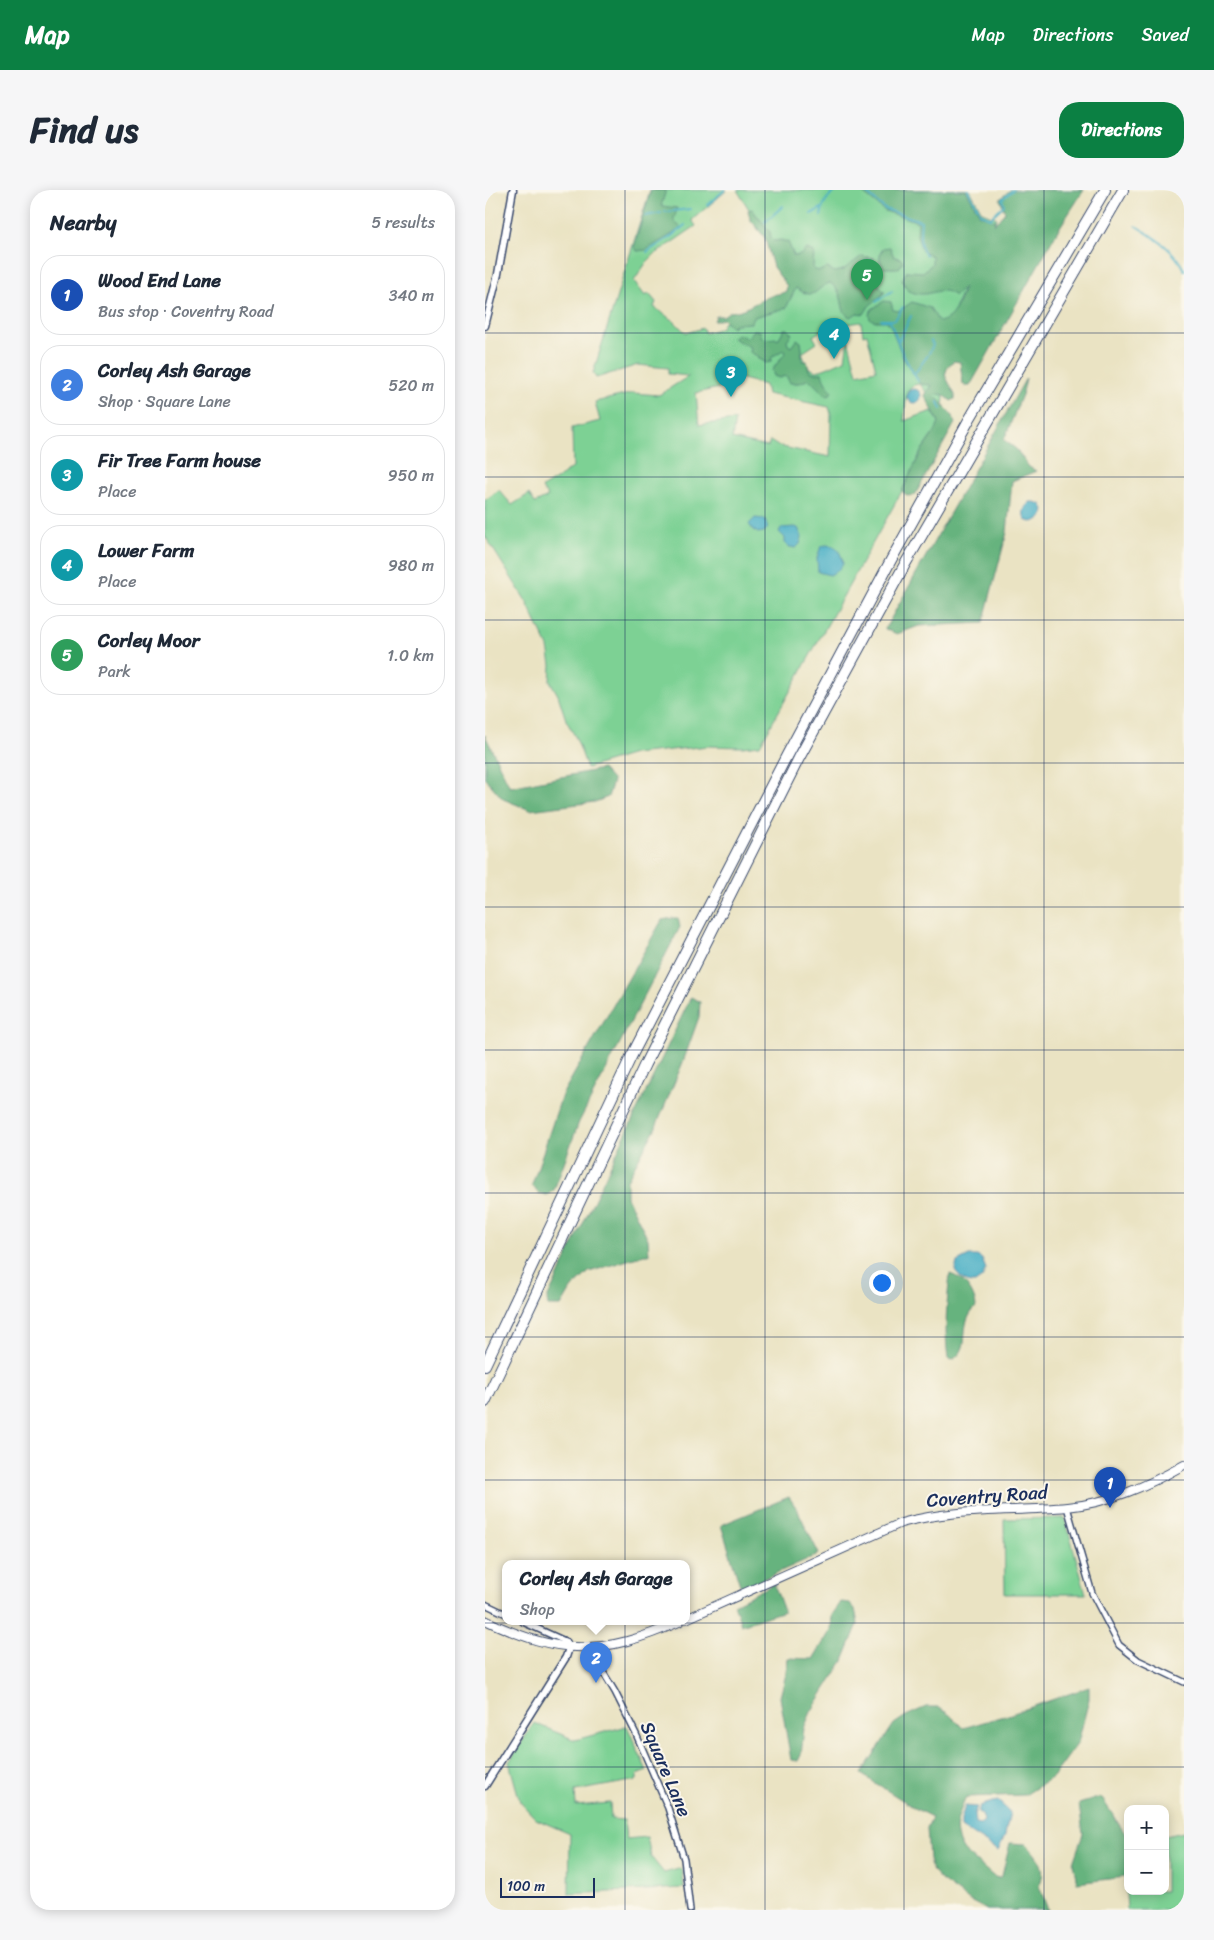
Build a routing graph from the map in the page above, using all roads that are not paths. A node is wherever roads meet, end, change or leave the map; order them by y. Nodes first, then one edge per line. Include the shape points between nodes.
1 (513, 190) edge
2 (1105, 190) edge
3 (1123, 190) edge
4 (485, 326) edge
5 (485, 1365) edge
6 (485, 1402) edge
7 (1184, 1465) edge
8 (1067, 1507) junction
9 (485, 1604) edge
10 (502, 1612) edge
11 (690, 1616) edge
12 (485, 1620) edge
13 (530, 1625) edge
14 (671, 1625) edge
15 (591, 1647) junction
16 (569, 1648) junction
17 (1184, 1682) edge
18 (485, 1786) edge
19 (690, 1910) edge

1 - 4 street
2 - 5 highway via 969,420 787,755 630,1059
3 - 6 highway via 904,566 799,758 645,1064
7 - 8 main road, Coventry Road via 1130,1492
8 - 11 main road, Coventry Road via 957,1512 901,1523
8 - 17 street via 1092,1593 1119,1644 1138,1660
9 - 10 street
12 - 16 main road via 536,1641
13 - 16 street via 567,1642
14 - 15 main road via 636,1639
15 - 16 main road
15 - 19 street, Square Lane via 636,1734 668,1808 684,1858
16 - 18 street

